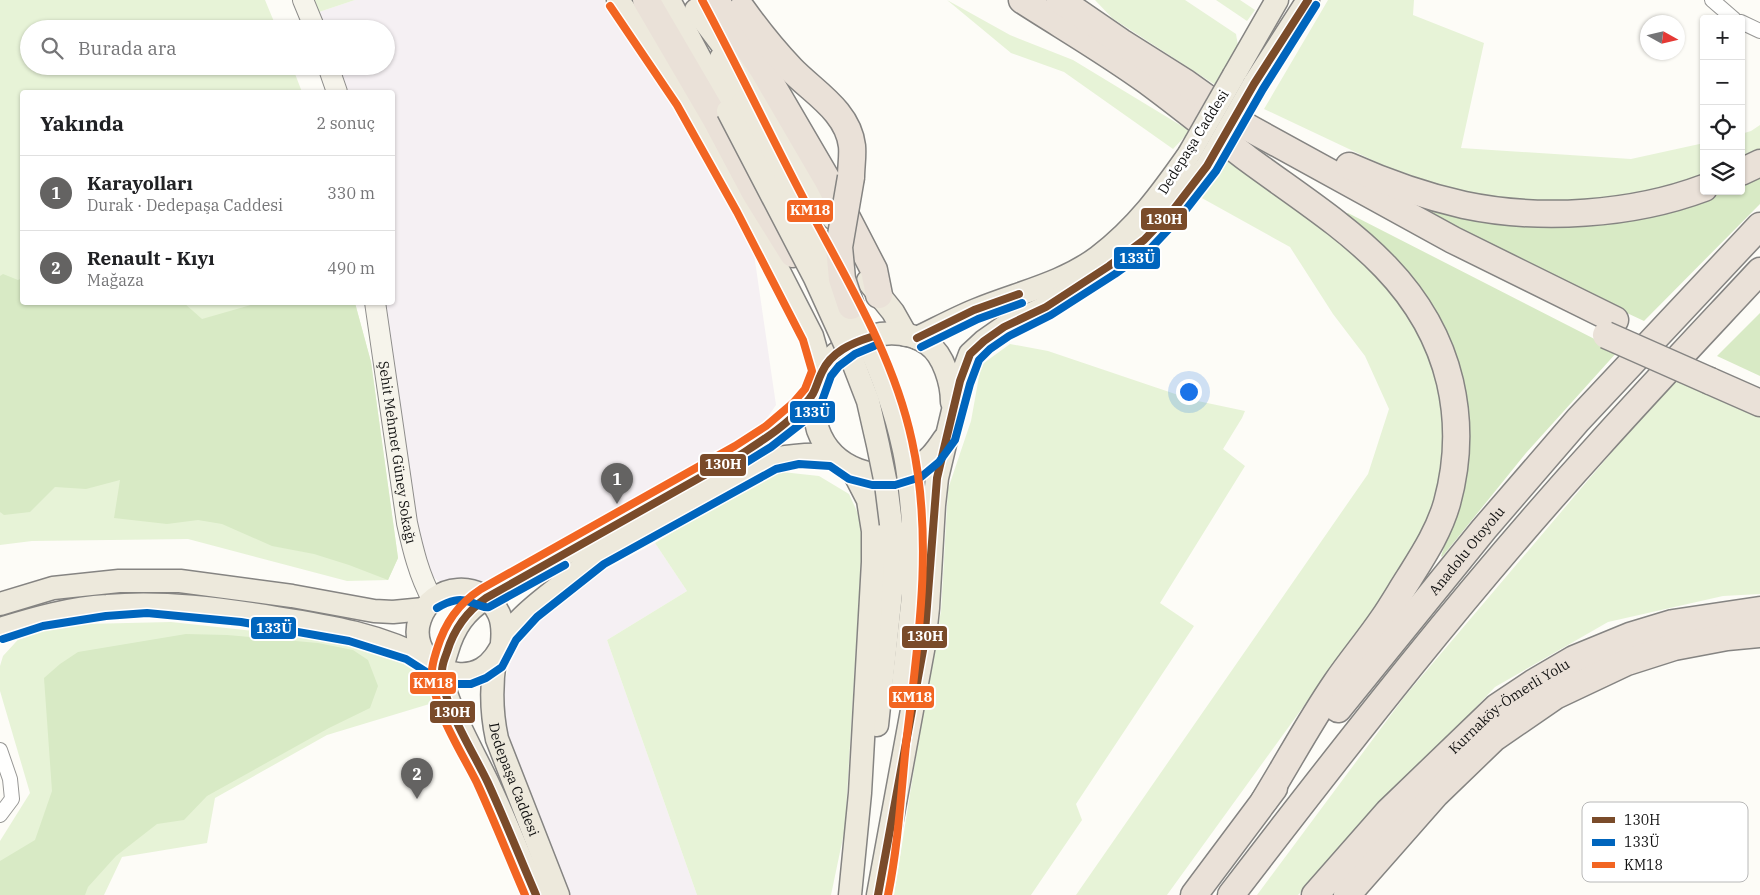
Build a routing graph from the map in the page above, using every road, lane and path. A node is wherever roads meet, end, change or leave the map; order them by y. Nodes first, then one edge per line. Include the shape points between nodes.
1 (303, 0) edge
2 (618, 0) edge
3 (646, 0) edge
4 (669, 0) edge
5 (735, 0) edge
6 (1022, 0) edge
7 (1060, 0) edge
8 (1277, 0) edge
9 (1308, 0) edge
10 (1712, 0) edge
11 (701, 3) edge
12 (1729, 15) edge
13 (311, 20) edge
14 (1745, 24) edge
15 (1760, 31) edge
16 (331, 75) edge
17 (1244, 80) junction
18 (336, 90) edge
19 (1182, 94) junction
20 (729, 110) junction
21 (1198, 160) junction
22 (1760, 163) edge
23 (1745, 170) edge
24 (1700, 189) edge
25 (1760, 226) edge
26 (1760, 270) edge
27 (879, 295) joint
28 (1760, 295) edge
29 (375, 305) edge
30 (843, 315) junction
31 (912, 336) junction
32 (822, 371) junction
33 (1714, 374) junction
34 (1760, 385) edge
35 (1651, 389) junction
36 (814, 394) junction
37 (1760, 403) edge
38 (949, 426) junction
39 (843, 462) junction
40 (902, 523) junction
41 (486, 598) junction
42 (0, 604) edge
43 (428, 604) junction
44 (1760, 610) edge
45 (0, 629) edge
46 (1760, 634) edge
47 (499, 651) junction
48 (435, 665) junction
49 (0, 750) edge
50 (1264, 801) junction
51 (0, 815) edge
52 (880, 888) edge
53 (536, 895) edge
54 (558, 895) edge
55 (852, 895) edge
56 (1194, 895) edge
57 (1231, 895) edge
58 (1315, 895) edge
59 (1347, 895) edge

1 - 13 street
2 - 32 main road via 686,100 746,207 812,336
3 - 20 highway
4 - 20 main road
5 - 30 highway, bridge via 792,70 836,110 852,145 851,177 839,247
6 - 19 highway via 1147,81
7 - 19 highway via 1121,42
8 - 17 main road
9 - 17 main road
10 - 12 street
11 - 20 main road
11 - 27 highway via 762,68 828,181 874,270
14 - 15 street
16 - 18 street
17 - 21 main road, Dedepaşa Caddesi, bridge
19 - 24 highway via 1266,127 1407,190 1466,205 1530,213 1589,212 1658,202
19 - 33 highway via 1611,327
19 - 50 highway via 1276,180 1332,219 1386,266 1417,304 1434,335 1454,399 1456,455 1447,504 1432,543 1383,620 1335,684
20 - 30 highway, bridge via 755,193
21 - 31 main road, Dedepaşa Caddesi via 1161,195 1133,228 1097,258 1060,280
21 - 38 main road via 1174,209 1144,240 1046,307 984,341 970,354
22 - 23 highway
25 - 50 highway, Anadolu Otoyolu via 1578,420 1403,628
26 - 35 highway
27 - 31 main road
28 - 35 highway
29 - 43 street, Şehit Mehmet Güney Sokağı via 407,523
30 - 40 main road, bridge via 873,353 903,445 910,484
31 - 32 main road via 894,332 851,344
31 - 38 main road via 929,345 943,365 950,385
32 - 36 main road
33 - 34 highway
33 - 37 highway
35 - 57 highway via 1497,562 1349,741
36 - 39 main road via 814,418 821,438
36 - 41 main road, Dedepaşa Caddesi via 772,434 740,455
38 - 39 main road via 933,454 916,468 895,475 873,475
38 - 52 main road via 934,505 924,645
39 - 47 main road, Dedepaşa Caddesi via 819,454 773,458 598,556 530,610 516,624
39 - 55 main road via 868,500 873,531
40 - 52 main road via 913,596
40 - 55 main road via 863,843
41 - 43 main road via 469,590 453,589 442,592
41 - 47 main road via 494,605 502,624
41 - 48 main road, Dedepaşa Caddesi via 461,618
42 - 43 main road via 53,588 119,581 180,581 374,611 393,612
43 - 48 main road via 419,620 418,633 420,646
44 - 58 highway, Kurnaköy-Ömerli Yolu via 1673,623 1630,636 1574,659 1533,683 1497,707 1388,812
45 - 48 main road via 50,615 147,603 242,612 343,630 410,650
46 - 59 highway, Kurnaköy-Ömerli Yolu via 1674,647 1627,662 1555,696 1494,738 1436,794
47 - 48 main road via 481,669 469,674 455,674
47 - 54 main road, Dedepaşa Caddesi via 492,680 492,719
48 - 53 main road, Dedepaşa Caddesi
49 - 51 street via 10,779 12,799
50 - 56 highway, Anadolu Otoyolu

